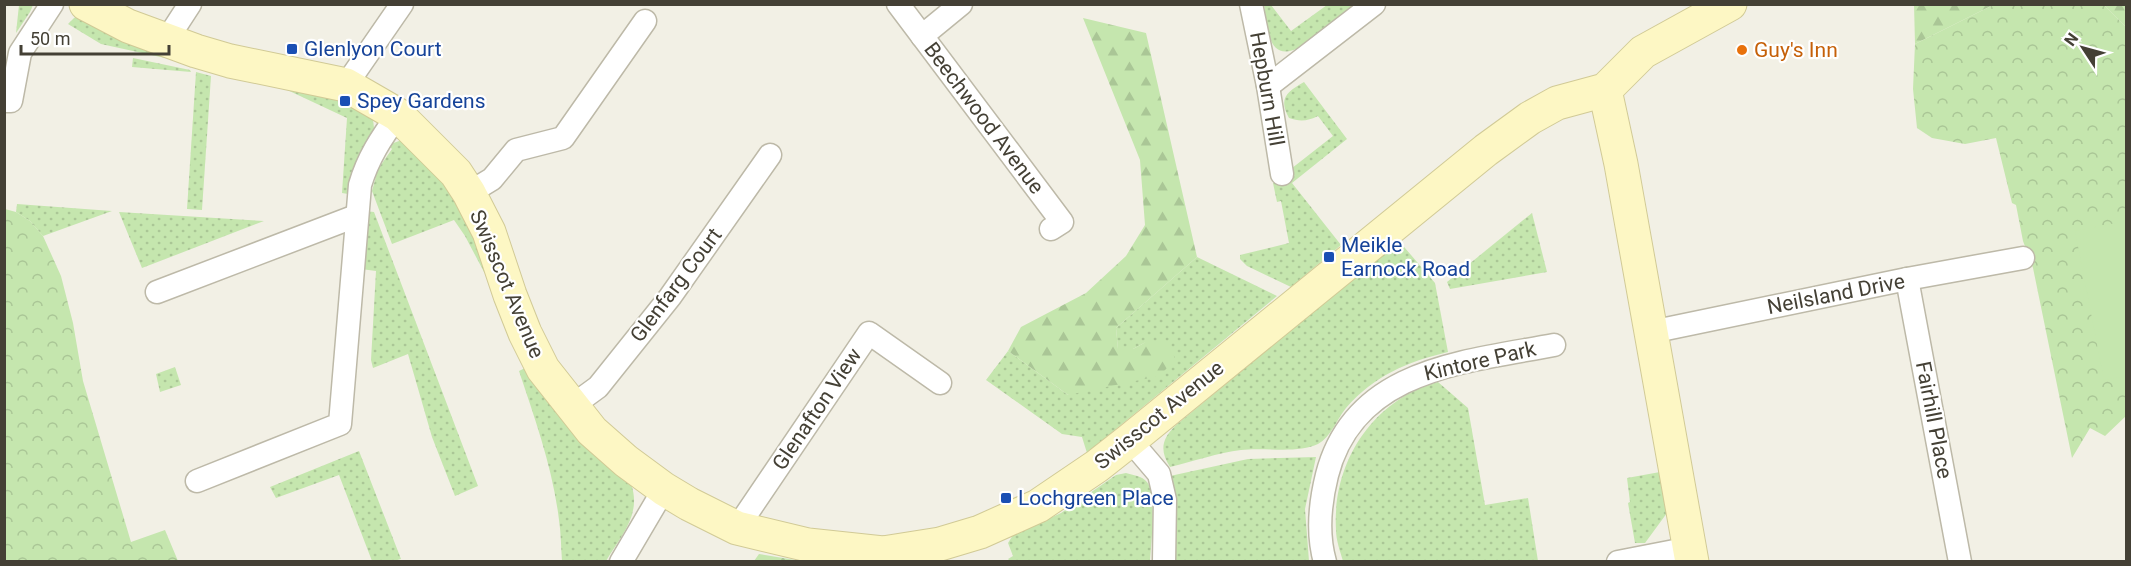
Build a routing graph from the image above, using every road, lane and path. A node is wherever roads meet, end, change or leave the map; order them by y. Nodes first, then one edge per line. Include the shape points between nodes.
1 (52, 4) edge
2 (86, 4) edge
3 (190, 4) edge
4 (402, 4) edge
5 (898, 4) edge
6 (962, 4) edge
7 (1251, 4) edge
8 (1374, 4) edge
9 (1730, 4) edge
10 (645, 21) dead end
11 (922, 36) junction
12 (166, 41) junction
13 (11, 63) edge
14 (346, 85) junction
15 (1268, 86) junction
16 (1605, 90) junction
17 (4, 101) edge
18 (398, 115) junction
19 (770, 155) dead end
20 (1282, 174) dead end
21 (469, 193) junction
22 (356, 216) junction
23 (1051, 229) dead end
24 (2023, 258) dead end
25 (1907, 279) junction
26 (157, 292) dead end
27 (1651, 332) junction
28 (1554, 345) dead end
29 (940, 383) dead end
30 (572, 406) junction
31 (1130, 440) junction
32 (197, 481) dead end
33 (664, 489) junction
34 (737, 528) junction
35 (1691, 555) edge
36 (621, 561) edge
37 (1164, 561) edge
38 (1325, 561) edge
39 (1618, 561) edge
40 (1960, 561) edge

1 - 13 street
2 - 12 street, Swisscot Avenue
3 - 12 street
4 - 14 street
5 - 11 street, Beechwood Avenue
6 - 11 street
7 - 15 street, Hepburn Hill
8 - 15 street
9 - 16 street via 1643,52
10 - 21 street via 563,138 516,150 492,179
11 - 23 street, Beechwood Avenue via 1062,222
12 - 14 street, Swisscot Avenue via 230,61
13 - 17 street via 11,101
14 - 18 street, Swisscot Avenue
15 - 20 street, Hepburn Hill
16 - 27 street
16 - 31 street, Swisscot Avenue via 1557,103 1486,150
18 - 21 street, Swisscot Avenue via 456,173
18 - 22 street via 367,163
19 - 30 street, Glenfarg Court via 670,297 598,387
21 - 30 street, Swisscot Avenue via 489,232 525,333 543,369
22 - 26 street
22 - 32 street via 340,424
24 - 25 street, Neilsland Drive
25 - 27 street, Neilsland Drive
25 - 40 street, Fairhill Place
27 - 35 street
28 - 38 street, Kintore Park via 1454,364 1414,376 1361,413 1332,454 1324,488 1320,537
29 - 34 street, Glenafton View via 869,333
30 - 33 street, Swisscot Avenue via 592,431
31 - 34 street, Swisscot Avenue via 1038,506 980,532 940,544 884,553 807,544
31 - 37 street via 1159,474 1165,500
33 - 34 street, Swisscot Avenue
33 - 36 street
35 - 39 street

